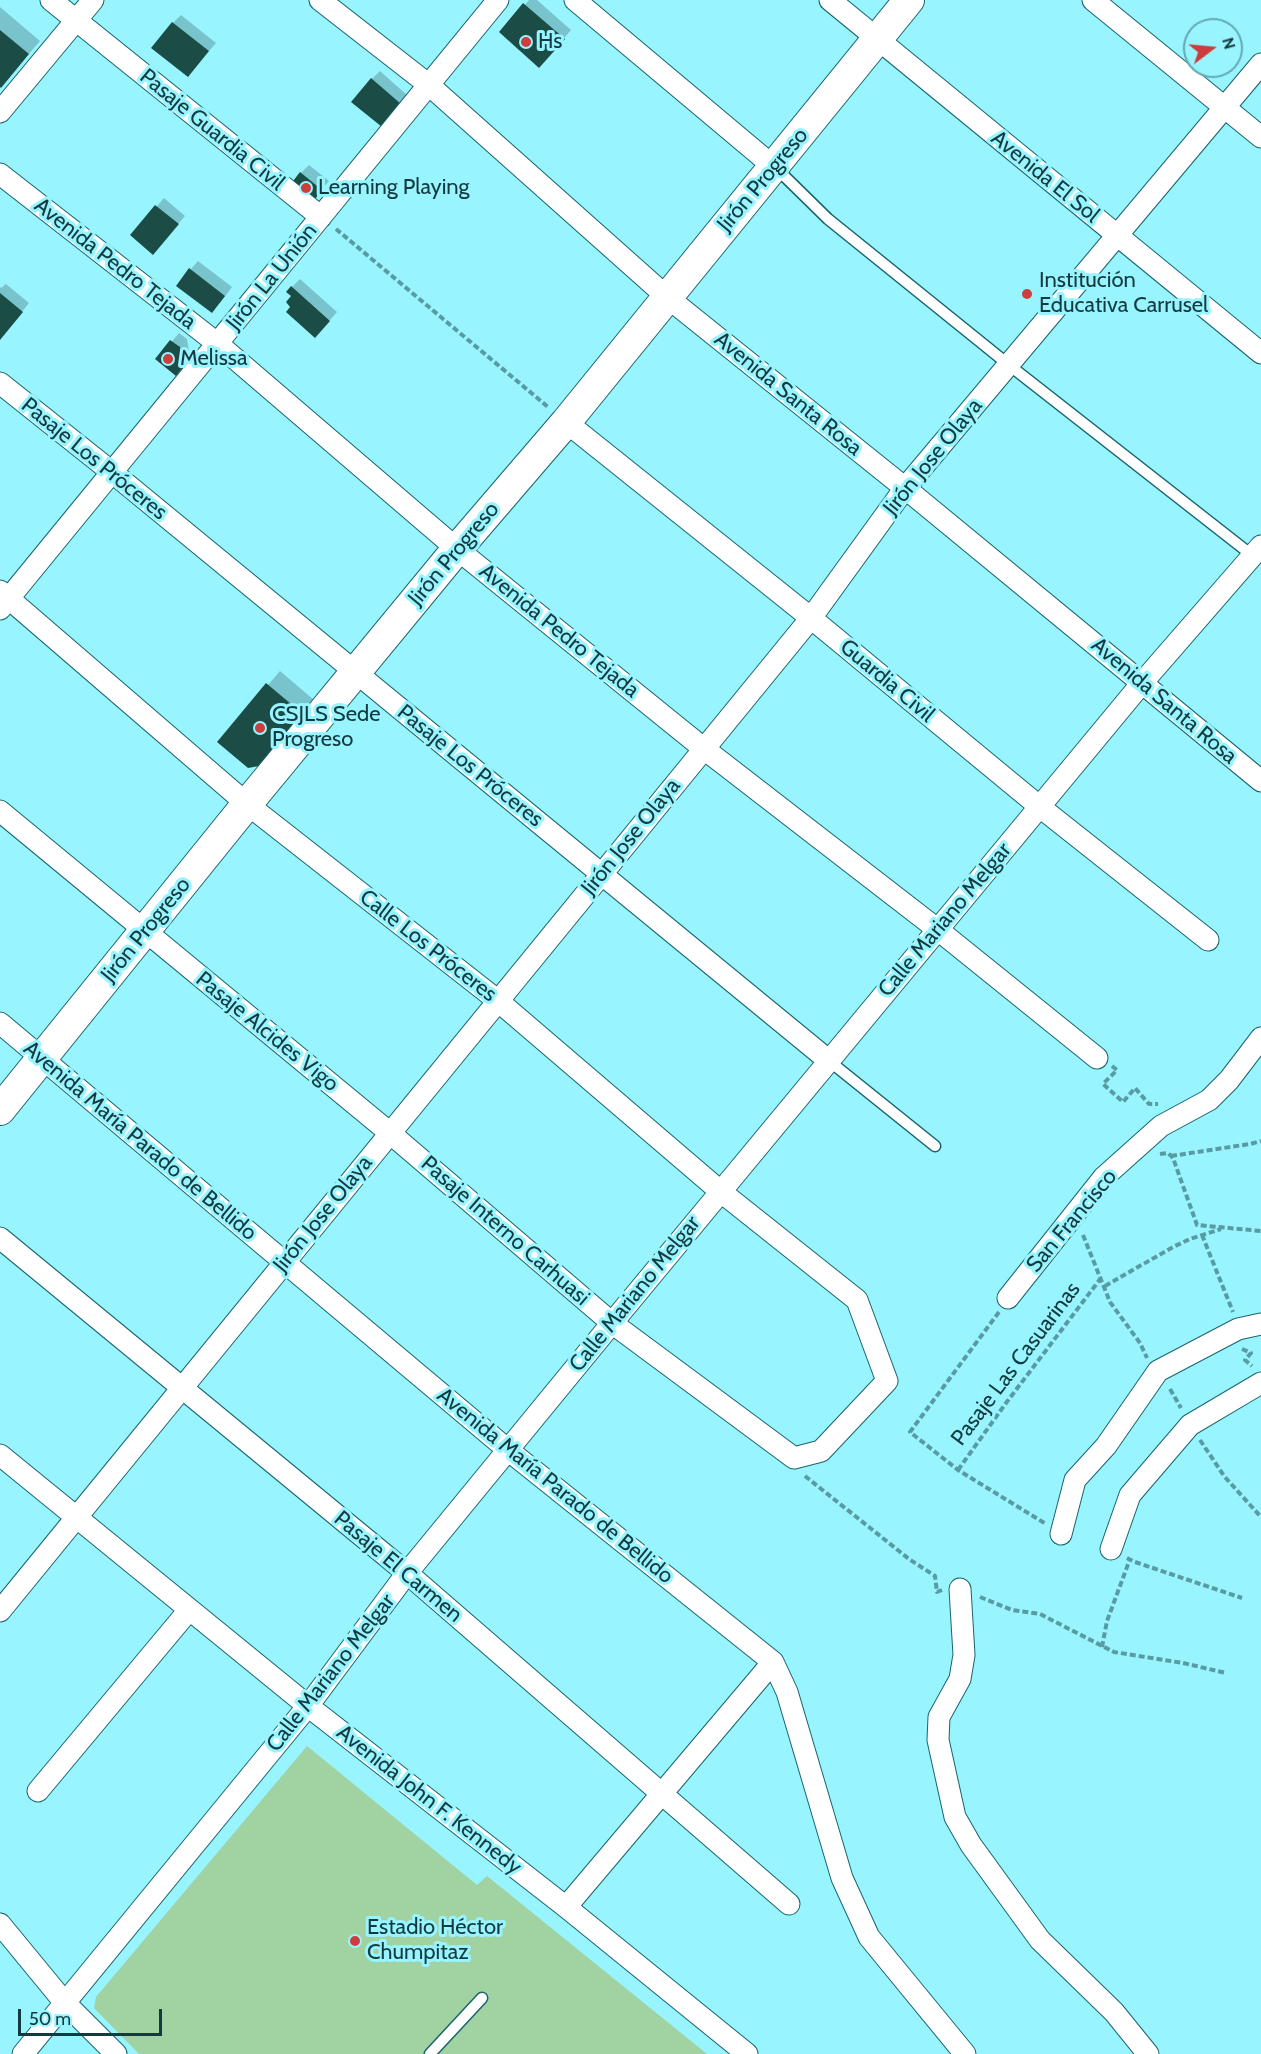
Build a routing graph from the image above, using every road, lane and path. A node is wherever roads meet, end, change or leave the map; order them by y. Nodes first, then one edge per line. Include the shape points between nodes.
1 (51, 0) edge
2 (93, 0) edge
3 (320, 0) edge
4 (498, 0) edge
5 (575, 0) edge
6 (830, 0) edge
7 (909, 0) edge
8 (1093, 0) edge
9 (76, 21) junction
10 (879, 40) junction
11 (1261, 64) edge
12 (429, 85) junction
13 (1224, 108) junction
14 (0, 112) edge
15 (1261, 137) edge
16 (774, 167) junction
17 (0, 174) edge
18 (321, 217) junction
19 (1118, 236) junction
20 (667, 297) junction
21 (218, 344) junction
22 (1261, 353) edge
23 (1009, 365) junction
24 (0, 383) edge
25 (566, 422) junction
26 (113, 472) junction
27 (905, 488) junction
28 (457, 549) junction
29 (1257, 551) edge
30 (3, 600) edge
31 (811, 618) junction
32 (356, 673) junction
33 (1142, 683) junction
34 (704, 748) junction
35 (1261, 781) edge
36 (247, 804) junction
37 (1040, 807) junction
38 (0, 811) edge
39 (601, 873) junction
40 (937, 929) junction
41 (144, 932) junction
42 (1208, 940) dead end
43 (497, 1000) junction
44 (0, 1023) edge
45 (1261, 1038) edge
46 (42, 1058) junction
47 (828, 1060) junction
48 (1103, 1061) joint
49 (0, 1110) edge
50 (1161, 1125) junction
51 (390, 1133) junction
52 (1261, 1141) edge
53 (935, 1146) dead end
54 (1170, 1156) dead end
55 (1175, 1164) dead end
56 (720, 1191) junction
57 (1074, 1215) junction
58 (1225, 1228) junction
59 (1261, 1231) edge
60 (1202, 1235) junction
61 (0, 1238) edge
62 (284, 1262) junction
63 (1101, 1278) junction
64 (1104, 1287) junction
65 (1008, 1298) joint
66 (612, 1323) junction
67 (1261, 1324) edge
68 (1236, 1330) junction
69 (1156, 1374) junction
70 (1259, 1377) edge
71 (181, 1388) junction
72 (1190, 1425) junction
73 (508, 1450) junction
74 (0, 1455) edge
75 (794, 1458) junction
76 (958, 1470) junction
77 (1261, 1517) edge
78 (76, 1518) junction
79 (1061, 1534) joint
80 (1111, 1549) joint
81 (1130, 1559) junction
82 (407, 1573) junction
83 (960, 1589) junction
84 (1242, 1598) dead end
85 (189, 1610) junction
86 (0, 1611) edge
87 (1101, 1647) junction
88 (773, 1662) junction
89 (1226, 1673) dead end
90 (308, 1706) junction
91 (38, 1791) dead end
92 (662, 1793) junction
93 (789, 1904) dead end
94 (566, 1907) junction
95 (0, 1924) edge
96 (482, 1998) dead end
97 (65, 2003) junction
98 (23, 2054) edge
99 (116, 2054) edge
100 (430, 2054) edge
101 (747, 2054) edge
102 (964, 2054) edge
103 (1148, 2054) edge

1 - 9 street, Pasaje Guardia Civil
2 - 9 street
3 - 12 street, Avenida Santa Rosa
4 - 12 street, Jirón La Unión
5 - 16 street
6 - 10 street, Avenida El Sol
7 - 10 street, Jirón Progreso
8 - 13 street
9 - 14 street
9 - 18 street, Pasaje Guardia Civil
10 - 16 street, Jirón Progreso
10 - 19 street, Avenida El Sol
11 - 13 street, Jirón Jose Olaya
12 - 18 street, Jirón La Unión
12 - 20 street, Avenida Santa Rosa
13 - 15 street
13 - 19 street, Jirón Jose Olaya
16 - 20 street, Jirón Progreso
16 - 23 lane via 828,219
17 - 21 street, Avenida Pedro Tejada
18 - 21 street, Jirón La Unión
18 - 25 path
19 - 22 street, Avenida El Sol
19 - 23 street, Jirón Jose Olaya
20 - 25 street, Jirón Progreso
20 - 27 street, Avenida Santa Rosa
21 - 26 street, Jirón La Unión
21 - 28 street, Avenida Pedro Tejada
23 - 27 street, Jirón Jose Olaya
23 - 29 lane
24 - 26 street, Pasaje Los Próceres
25 - 28 street, Jirón Progreso
25 - 31 street, Guardia Civil
26 - 30 street, Jirón La Unión
26 - 32 street, Pasaje Los Próceres
27 - 31 street, Jirón Jose Olaya
27 - 33 street, Avenida Santa Rosa
28 - 32 street, Jirón Progreso
28 - 34 street, Avenida Pedro Tejada
29 - 33 street, Calle Mariano Melgar
30 - 36 street, Calle Los Próceres
31 - 34 street, Jirón Jose Olaya
31 - 37 street, Guardia Civil
32 - 36 street, Jirón Progreso
32 - 39 street, Pasaje Los Próceres
33 - 35 street, Avenida Santa Rosa
33 - 37 street, Calle Mariano Melgar
34 - 39 street, Jirón Jose Olaya
34 - 40 street, Avenida Pedro Tejada
36 - 41 street, Jirón Progreso
36 - 43 street, Calle Los Próceres
37 - 40 street, Calle Mariano Melgar
37 - 42 street, Guardia Civil
38 - 41 street
39 - 43 street, Jirón Jose Olaya
39 - 47 street, Pasaje Los Próceres
40 - 47 street, Calle Mariano Melgar
40 - 48 street, Avenida Pedro Tejada
41 - 46 street, Jirón Progreso
41 - 51 street, Pasaje Alcides Vigo
43 - 51 street, Jirón Jose Olaya
43 - 56 street, Calle Los Próceres
44 - 46 street, Avenida María Parado de Bellido
45 - 50 street, San Francisco via 1230,1080 1209,1100
46 - 49 street, Jirón Progreso
46 - 62 street, Avenida María Parado de Bellido
47 - 53 lane
47 - 56 street, Calle Mariano Melgar
48 - 50 path via 1117,1070 1103,1084 1123,1102 1135,1088 1149,1104 1168,1108 1158,1118
50 - 57 street, San Francisco via 1104,1177
51 - 62 street, Jirón Jose Olaya
51 - 66 street, Pasaje Interno Carhuasi
52 - 54 path
55 - 58 path via 1197,1225
56 - 66 street, Calle Mariano Melgar
56 - 75 street, Calle Los Próceres via 857,1300 887,1381 821,1451
57 - 63 path
57 - 65 street, San Francisco
58 - 59 path
58 - 60 path
60 - 64 path
60 - 68 path via 1233,1312 1240,1313
61 - 71 street, Pasaje El Carmen
62 - 71 street, Jirón Jose Olaya
62 - 73 street, Avenida María Parado de Bellido
63 - 64 path
63 - 76 path, Pasaje Las Casuarinas
64 - 69 path
65 - 76 path via 910,1432
66 - 73 street, Calle Mariano Melgar
66 - 75 street, Pasaje Interno Carhuasi
67 - 68 street
68 - 69 street
68 - 70 path via 1250,1341 1240,1348 1251,1353 1245,1360
69 - 72 path
69 - 79 street via 1106,1446 1075,1480
70 - 72 street
71 - 78 street, Jirón Jose Olaya
71 - 82 street, Pasaje El Carmen
72 - 77 path via 1224,1476
72 - 80 street via 1130,1495
73 - 82 street, Calle Mariano Melgar
73 - 88 street, Avenida María Parado de Bellido
74 - 78 street, Avenida John F. Kennedy
75 - 83 path via 805,1476 935,1576 937,1592
76 - 79 path
78 - 85 street, Avenida John F. Kennedy
78 - 86 street, Jirón Jose Olaya
80 - 81 path
81 - 84 path
81 - 87 path
82 - 90 street, Calle Mariano Melgar
82 - 92 street, Pasaje El Carmen
83 - 87 path via 1012,1610 1040,1614
83 - 103 street via 964,1655 960,1679 939,1717 938,1740 955,1817 1040,1940 1114,2012
85 - 90 street, Avenida John F. Kennedy
85 - 91 street
87 - 89 path
88 - 92 street
88 - 102 street, Avenida María Parado de Bellido via 788,1692 842,1878 869,1937
90 - 94 street, Avenida John F. Kennedy
90 - 97 street, Calle Mariano Melgar
92 - 93 street, Pasaje El Carmen
92 - 94 street
94 - 101 street, Avenida John F. Kennedy
95 - 97 street
96 - 100 lane
97 - 98 street, Calle Mariano Melgar
97 - 99 street

